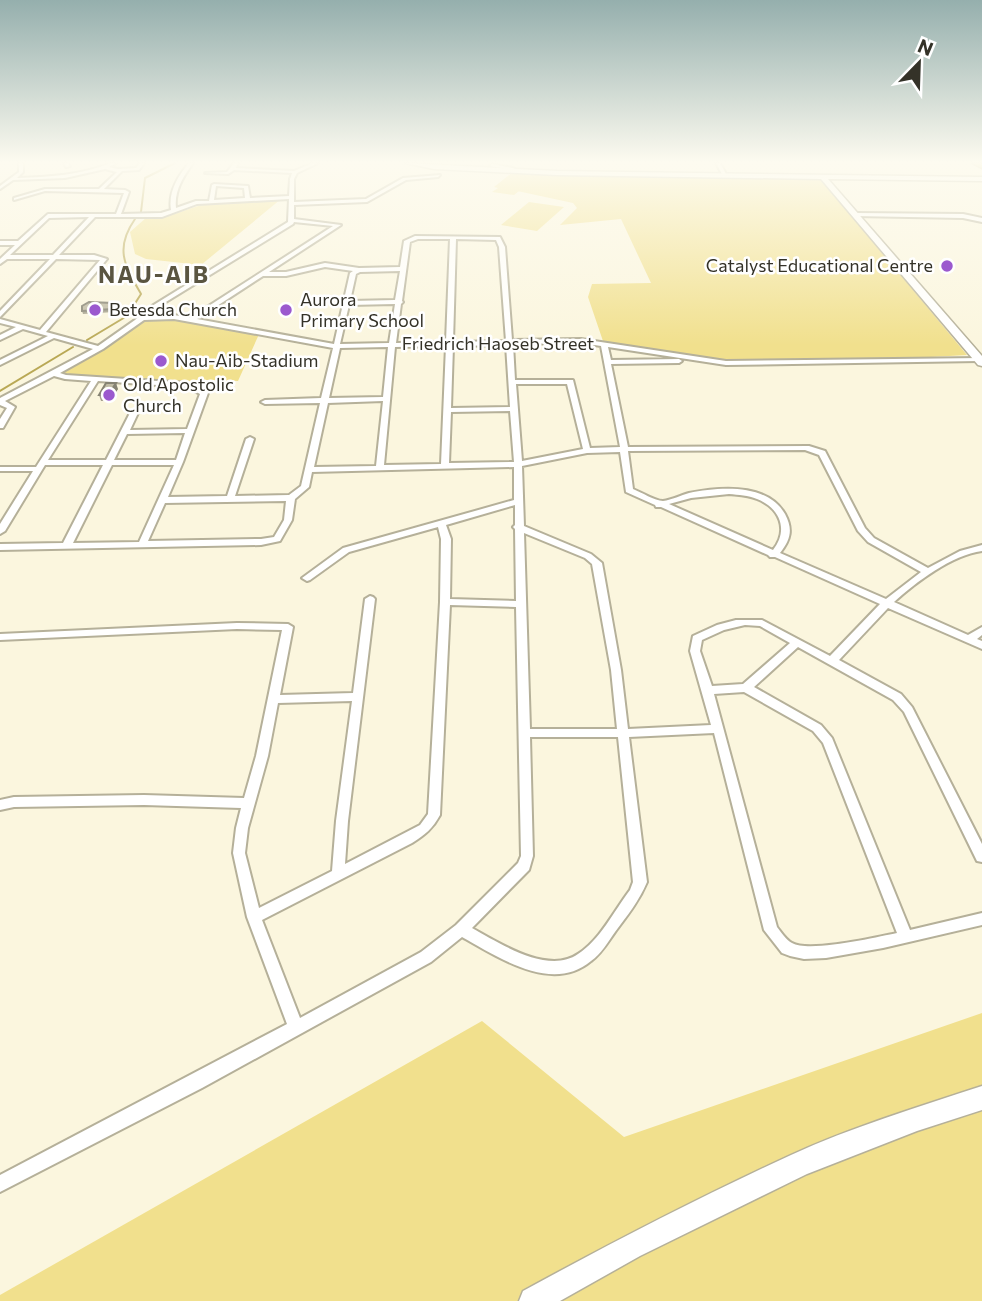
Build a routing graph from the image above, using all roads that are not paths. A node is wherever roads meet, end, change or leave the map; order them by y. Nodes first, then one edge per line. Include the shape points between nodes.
1 (39, 224) edge
2 (86, 224) edge
3 (288, 224) edge
4 (326, 224) edge
5 (864, 224) edge
6 (453, 237) junction
7 (0, 243) edge
8 (20, 243) junction
9 (55, 257) junction
10 (3, 259) edge
11 (404, 269) junction
12 (359, 270) junction
13 (262, 274) junction
14 (400, 302) junction
15 (346, 303) junction
16 (0, 315) edge
17 (145, 318) junction
18 (191, 320) junction
19 (0, 321) edge
20 (22, 327) junction
21 (42, 332) junction
22 (55, 335) junction
23 (0, 338) edge
24 (448, 344) junction
25 (508, 344) junction
26 (604, 344) junction
27 (392, 345) junction
28 (335, 346) junction
29 (98, 348) junction
30 (706, 361) junction
31 (980, 361) edge
32 (607, 362) junction
33 (0, 363) edge
34 (53, 373) junction
35 (95, 380) junction
36 (511, 382) junction
37 (386, 399) junction
38 (0, 401) edge
39 (326, 401) junction
40 (265, 402) dead end
41 (512, 409) junction
42 (446, 410) junction
43 (134, 413) dead end
44 (0, 426) edge
45 (190, 431) junction
46 (124, 432) junction
47 (250, 439) dead end
48 (624, 449) junction
49 (587, 451) junction
50 (179, 462) junction
51 (109, 463) junction
52 (517, 464) junction
53 (40, 466) junction
54 (444, 467) junction
55 (380, 468) junction
56 (0, 469) edge
57 (309, 470) junction
58 (291, 498) junction
59 (230, 499) junction
60 (163, 500) junction
61 (517, 502) junction
62 (659, 505) junction
63 (441, 523) junction
64 (518, 527) junction
65 (0, 531) edge
66 (143, 543) junction
67 (67, 545) junction
68 (0, 547) edge
69 (982, 548) edge
70 (773, 555) junction
71 (927, 571) junction
72 (307, 578) dead end
73 (370, 599) dead end
74 (445, 602) junction
75 (886, 602) junction
76 (519, 604) junction
77 (982, 630) edge
78 (0, 638) edge
79 (969, 639) junction
80 (796, 643) junction
81 (982, 645) edge
82 (832, 661) junction
83 (747, 688) junction
84 (708, 690) junction
85 (358, 697) junction
86 (273, 699) junction
87 (718, 729) junction
88 (523, 733) junction
89 (624, 733) junction
90 (249, 803) junction
91 (0, 805) edge
92 (982, 857) edge
93 (338, 874) junction
94 (254, 917) junction
95 (982, 919) edge
96 (461, 929) junction
97 (906, 937) junction
98 (296, 1028) junction
99 (982, 1098) edge
100 (0, 1184) edge
101 (533, 1301) edge

1 - 8 street
2 - 9 street
3 - 17 street via 154,307
4 - 13 street via 338,225
5 - 31 street
6 - 11 street via 408,239
6 - 24 street
6 - 25 street via 500,239
7 - 8 street
8 - 10 street
9 - 10 street
9 - 16 street
9 - 21 street via 104,260
11 - 12 street
11 - 14 street
12 - 13 street via 320,265 286,274
12 - 15 street via 353,273
13 - 18 street
14 - 15 street
14 - 27 street
15 - 28 street
17 - 18 street, Friedrich Haoseb Street
17 - 29 street
18 - 28 street, Friedrich Haoseb Street
19 - 20 street
20 - 21 street
20 - 23 street
21 - 22 street
22 - 29 street
22 - 33 street
24 - 25 street, Friedrich Haoseb Street
24 - 27 street, Friedrich Haoseb Street
24 - 42 street
25 - 26 street, Friedrich Haoseb Street via 566,340
25 - 36 street
26 - 30 street, Friedrich Haoseb Street
26 - 32 street
27 - 28 street, Friedrich Haoseb Street
27 - 37 street
28 - 39 street
29 - 34 street
30 - 31 street, Friedrich Haoseb Street
30 - 32 street
32 - 48 street
34 - 35 street
34 - 38 street
35 - 45 street via 198,388 204,393
35 - 53 street
36 - 41 street
36 - 49 street via 570,383
37 - 39 street
37 - 55 street
38 - 44 street via 11,407
39 - 40 street
39 - 57 street
41 - 42 street
41 - 52 street
42 - 54 street
43 - 46 street
45 - 46 street
45 - 50 street
46 - 51 street
47 - 59 street
48 - 49 street
48 - 62 street via 629,490
48 - 71 street via 814,449 822,453 866,534
49 - 52 street
50 - 51 street
50 - 60 street
51 - 53 street
51 - 67 street
52 - 54 street
52 - 61 street
53 - 56 street
53 - 65 street
54 - 55 street
55 - 57 street
57 - 58 street via 305,487
58 - 59 street
58 - 66 street via 288,520 277,539
59 - 60 street
60 - 66 street
61 - 63 street
61 - 64 street
62 - 70 street
62 - 70 street via 685,495 729,491 769,501 782,513 787,530 784,544
63 - 72 street via 346,550
63 - 74 street via 446,539
64 - 76 street
64 - 89 street via 597,563
66 - 67 street
67 - 68 street
69 - 71 street
70 - 75 street
71 - 75 street
73 - 85 street
74 - 76 street
74 - 93 street via 434,815 424,829
75 - 79 street
75 - 82 street
76 - 88 street
77 - 79 street
78 - 86 street via 288,627
79 - 81 street
80 - 82 street
80 - 83 street
80 - 84 street via 750,621 697,638 695,650
82 - 92 street via 897,697 908,710
83 - 84 street
83 - 97 street via 817,728 828,741
84 - 87 street
85 - 86 street
85 - 93 street
86 - 90 street
87 - 89 street
87 - 97 street via 771,930 790,950 814,953
88 - 89 street
88 - 96 street via 524,866
89 - 96 street via 640,882 585,958 570,967 543,969
90 - 91 street via 144,800
90 - 94 street via 239,853
93 - 94 street
94 - 98 street
95 - 97 street
96 - 98 street via 426,957
98 - 100 street
99 - 101 street via 800,1164

